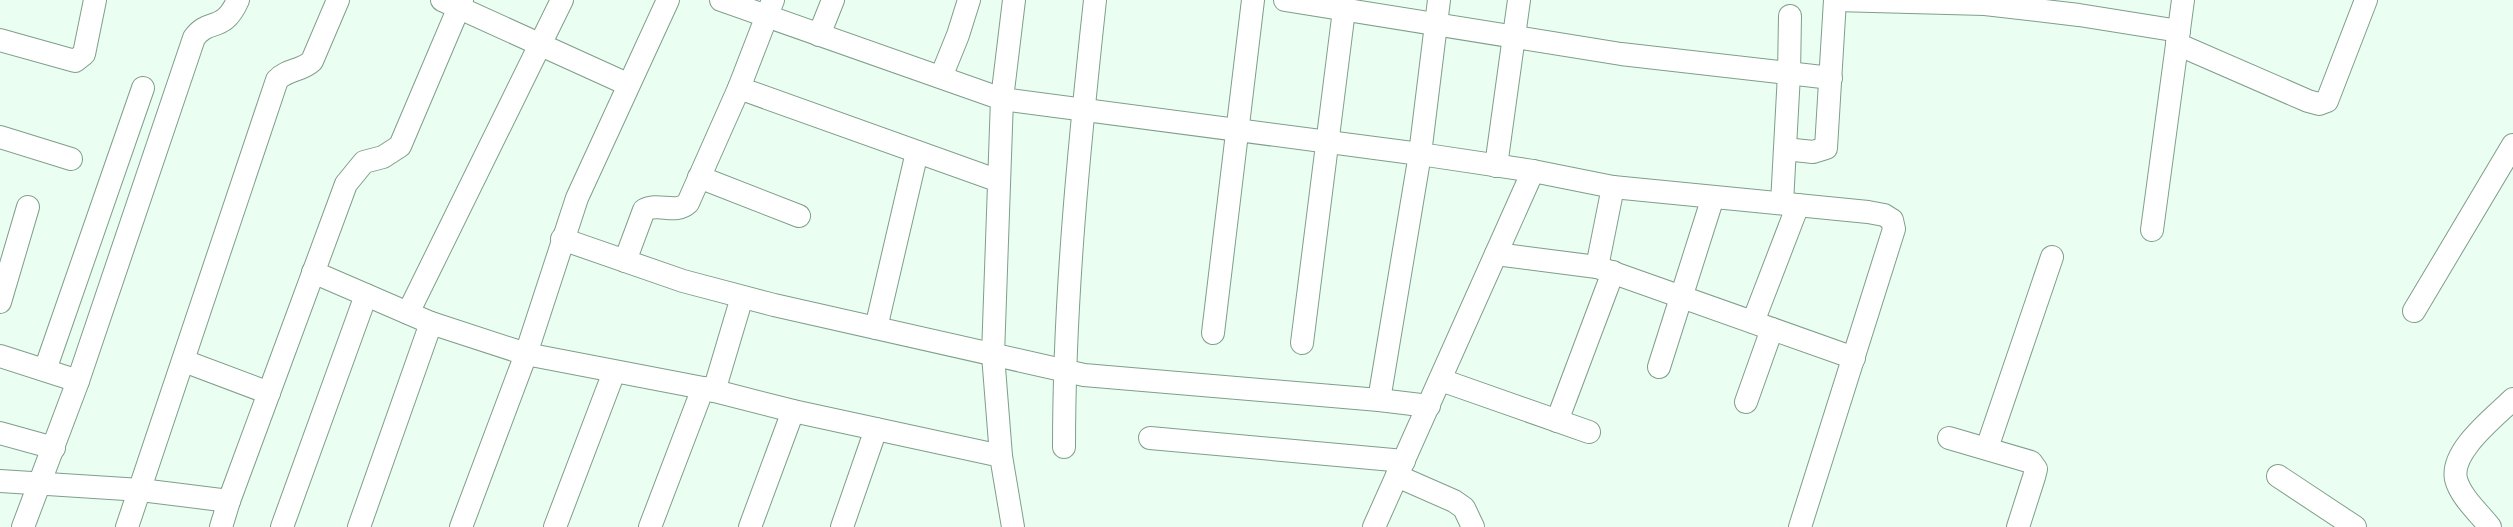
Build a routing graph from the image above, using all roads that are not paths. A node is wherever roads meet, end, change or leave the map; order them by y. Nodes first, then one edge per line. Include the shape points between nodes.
1 (95, 0) edge
2 (238, 0) edge
3 (338, 0) edge
4 (562, 0) edge
5 (668, 0) edge
6 (721, 0) edge
7 (832, 0) edge
8 (969, 0) edge
9 (1014, 0) edge
10 (1095, 0) edge
11 (1253, 0) edge
12 (1285, 0) edge
13 (1439, 0) edge
14 (1519, 0) edge
15 (1835, 0) edge
16 (2183, 0) edge
17 (2366, 0) edge
18 (1985, 2) edge
19 (454, 3) edge
20 (769, 8) edge
21 (1344, 10) junction
22 (1790, 16) dead end
23 (1436, 24) junction
24 (819, 35) junction
25 (1514, 37) junction
26 (2178, 37) junction
27 (0, 40) edge
28 (539, 44) junction
29 (1789, 74) junction
30 (941, 77) junction
31 (1831, 78) junction
32 (627, 84) junction
33 (143, 88) dead end
34 (739, 88) junction
35 (1002, 99) junction
36 (1083, 109) junction
37 (1236, 129) junction
38 (0, 137) edge
39 (1328, 142) junction
40 (2513, 145) edge
41 (1785, 149) junction
42 (917, 152) junction
43 (1420, 154) junction
44 (71, 159) dead end
45 (1496, 166) junction
46 (1533, 171) junction
47 (699, 177) junction
48 (999, 181) junction
49 (1613, 187) junction
50 (1713, 197) junction
51 (1790, 204) junction
52 (28, 206) dead end
53 (799, 216) dead end
54 (2152, 230) dead end
55 (562, 238) junction
56 (1496, 254) junction
57 (2052, 257) dead end
58 (625, 261) junction
59 (1605, 270) junction
60 (313, 272) junction
61 (366, 295) junction
62 (742, 297) junction
63 (1682, 297) junction
64 (0, 302) edge
65 (2414, 311) dead end
66 (408, 313) junction
67 (431, 323) junction
68 (1762, 326) junction
69 (876, 328) junction
70 (1212, 333) dead end
71 (1302, 342) dead end
72 (526, 354) junction
73 (993, 355) junction
74 (0, 356) edge
75 (1854, 358) junction
76 (184, 361) junction
77 (1659, 367) dead end
78 (45, 370) junction
79 (1064, 370) junction
80 (614, 372) junction
81 (1441, 380) junction
82 (78, 381) junction
83 (709, 390) junction
84 (269, 392) junction
85 (2513, 399) edge
86 (1380, 400) junction
87 (1746, 402) dead end
88 (1429, 406) junction
89 (794, 411) junction
90 (1558, 421) junction
91 (876, 429) junction
92 (1589, 432) dead end
93 (0, 433) edge
94 (1150, 438) dead end
95 (1949, 438) dead end
96 (1064, 447) dead end
97 (54, 448) junction
98 (1987, 448) junction
99 (1001, 456) junction
100 (1401, 468) junction
101 (2278, 476) dead end
102 (0, 481) edge
103 (38, 485) junction
104 (141, 490) junction
105 (229, 501) junction
106 (23, 527) edge
107 (128, 527) edge
108 (221, 527) edge
109 (282, 527) edge
110 (359, 527) edge
111 (462, 527) edge
112 (555, 527) edge
113 (650, 527) edge
114 (750, 527) edge
115 (842, 527) edge
116 (1013, 527) edge
117 (1374, 527) edge
118 (1473, 527) edge
119 (1800, 527) edge
120 (2018, 527) edge
121 (2355, 527) edge
122 (2490, 527) edge

1 - 27 street via 84,54 75,61
2 - 82 street via 227,19 200,29 194,38
3 - 76 street via 312,61 307,66 288,71 277,80
4 - 28 street
5 - 32 street
6 - 20 street
7 - 24 street
8 - 30 street
9 - 35 street
10 - 36 street
11 - 37 street
12 - 21 street
13 - 23 street
14 - 25 street
15 - 18 street
15 - 31 street
16 - 26 street
17 - 26 street via 2327,101 2319,104 2308,101
18 - 26 street
19 - 28 street
19 - 60 street via 400,146 383,157 364,162 346,184
20 - 24 street
20 - 34 street
21 - 23 street
21 - 39 street
22 - 29 street
23 - 25 street
23 - 43 street
24 - 30 street
25 - 29 street via 1621,54
25 - 45 street
26 - 54 street
28 - 32 street
28 - 66 street
29 - 31 street
29 - 41 street
30 - 35 street
31 - 41 street via 1826,148 1813,152
32 - 55 street
33 - 78 street
34 - 42 street
34 - 47 street
35 - 36 street
35 - 48 street
36 - 37 street
36 - 79 street
37 - 39 street
37 - 70 street
38 - 44 street
39 - 43 street
39 - 71 street
40 - 65 street
41 - 51 street
42 - 48 street
42 - 69 street
43 - 45 street
43 - 86 street
45 - 46 street
46 - 49 street
46 - 56 street
47 - 53 street
47 - 58 street via 688,203 682,208 652,206 644,210
48 - 73 street
49 - 50 street
49 - 59 street
50 - 51 street
50 - 63 street
51 - 68 street
51 - 75 street via 1868,212 1884,215 1892,220 1894,229
52 - 64 street
55 - 58 street
55 - 72 street
56 - 59 street
56 - 81 street
57 - 98 street
58 - 62 street via 683,281
59 - 63 street
59 - 90 street
60 - 61 street
60 - 84 street
61 - 66 street
61 - 109 street
62 - 69 street
62 - 83 street
63 - 68 street
63 - 77 street
66 - 67 street
67 - 72 street
67 - 110 street
68 - 75 street
68 - 87 street
69 - 73 street
72 - 80 street
72 - 111 street
73 - 79 street
73 - 99 street
74 - 78 street
75 - 119 street
76 - 84 street
76 - 104 street
78 - 82 street
79 - 86 street via 1084,375
79 - 96 street
80 - 83 street
80 - 112 street
81 - 88 street
81 - 90 street
82 - 97 street
83 - 89 street
83 - 113 street
84 - 105 street
85 - 122 street via 2464,450 2456,469 2456,480 2463,492
86 - 88 street
88 - 100 street
89 - 91 street
89 - 114 street
90 - 92 street
91 - 99 street
91 - 115 street
93 - 97 street
94 - 100 street
95 - 98 street
97 - 103 street
98 - 120 street via 2022,458 2031,462 2036,469
99 - 116 street
100 - 117 street
100 - 118 street via 1464,508
101 - 121 street
102 - 103 street
103 - 104 street
103 - 106 street
104 - 105 street
104 - 107 street
105 - 108 street

